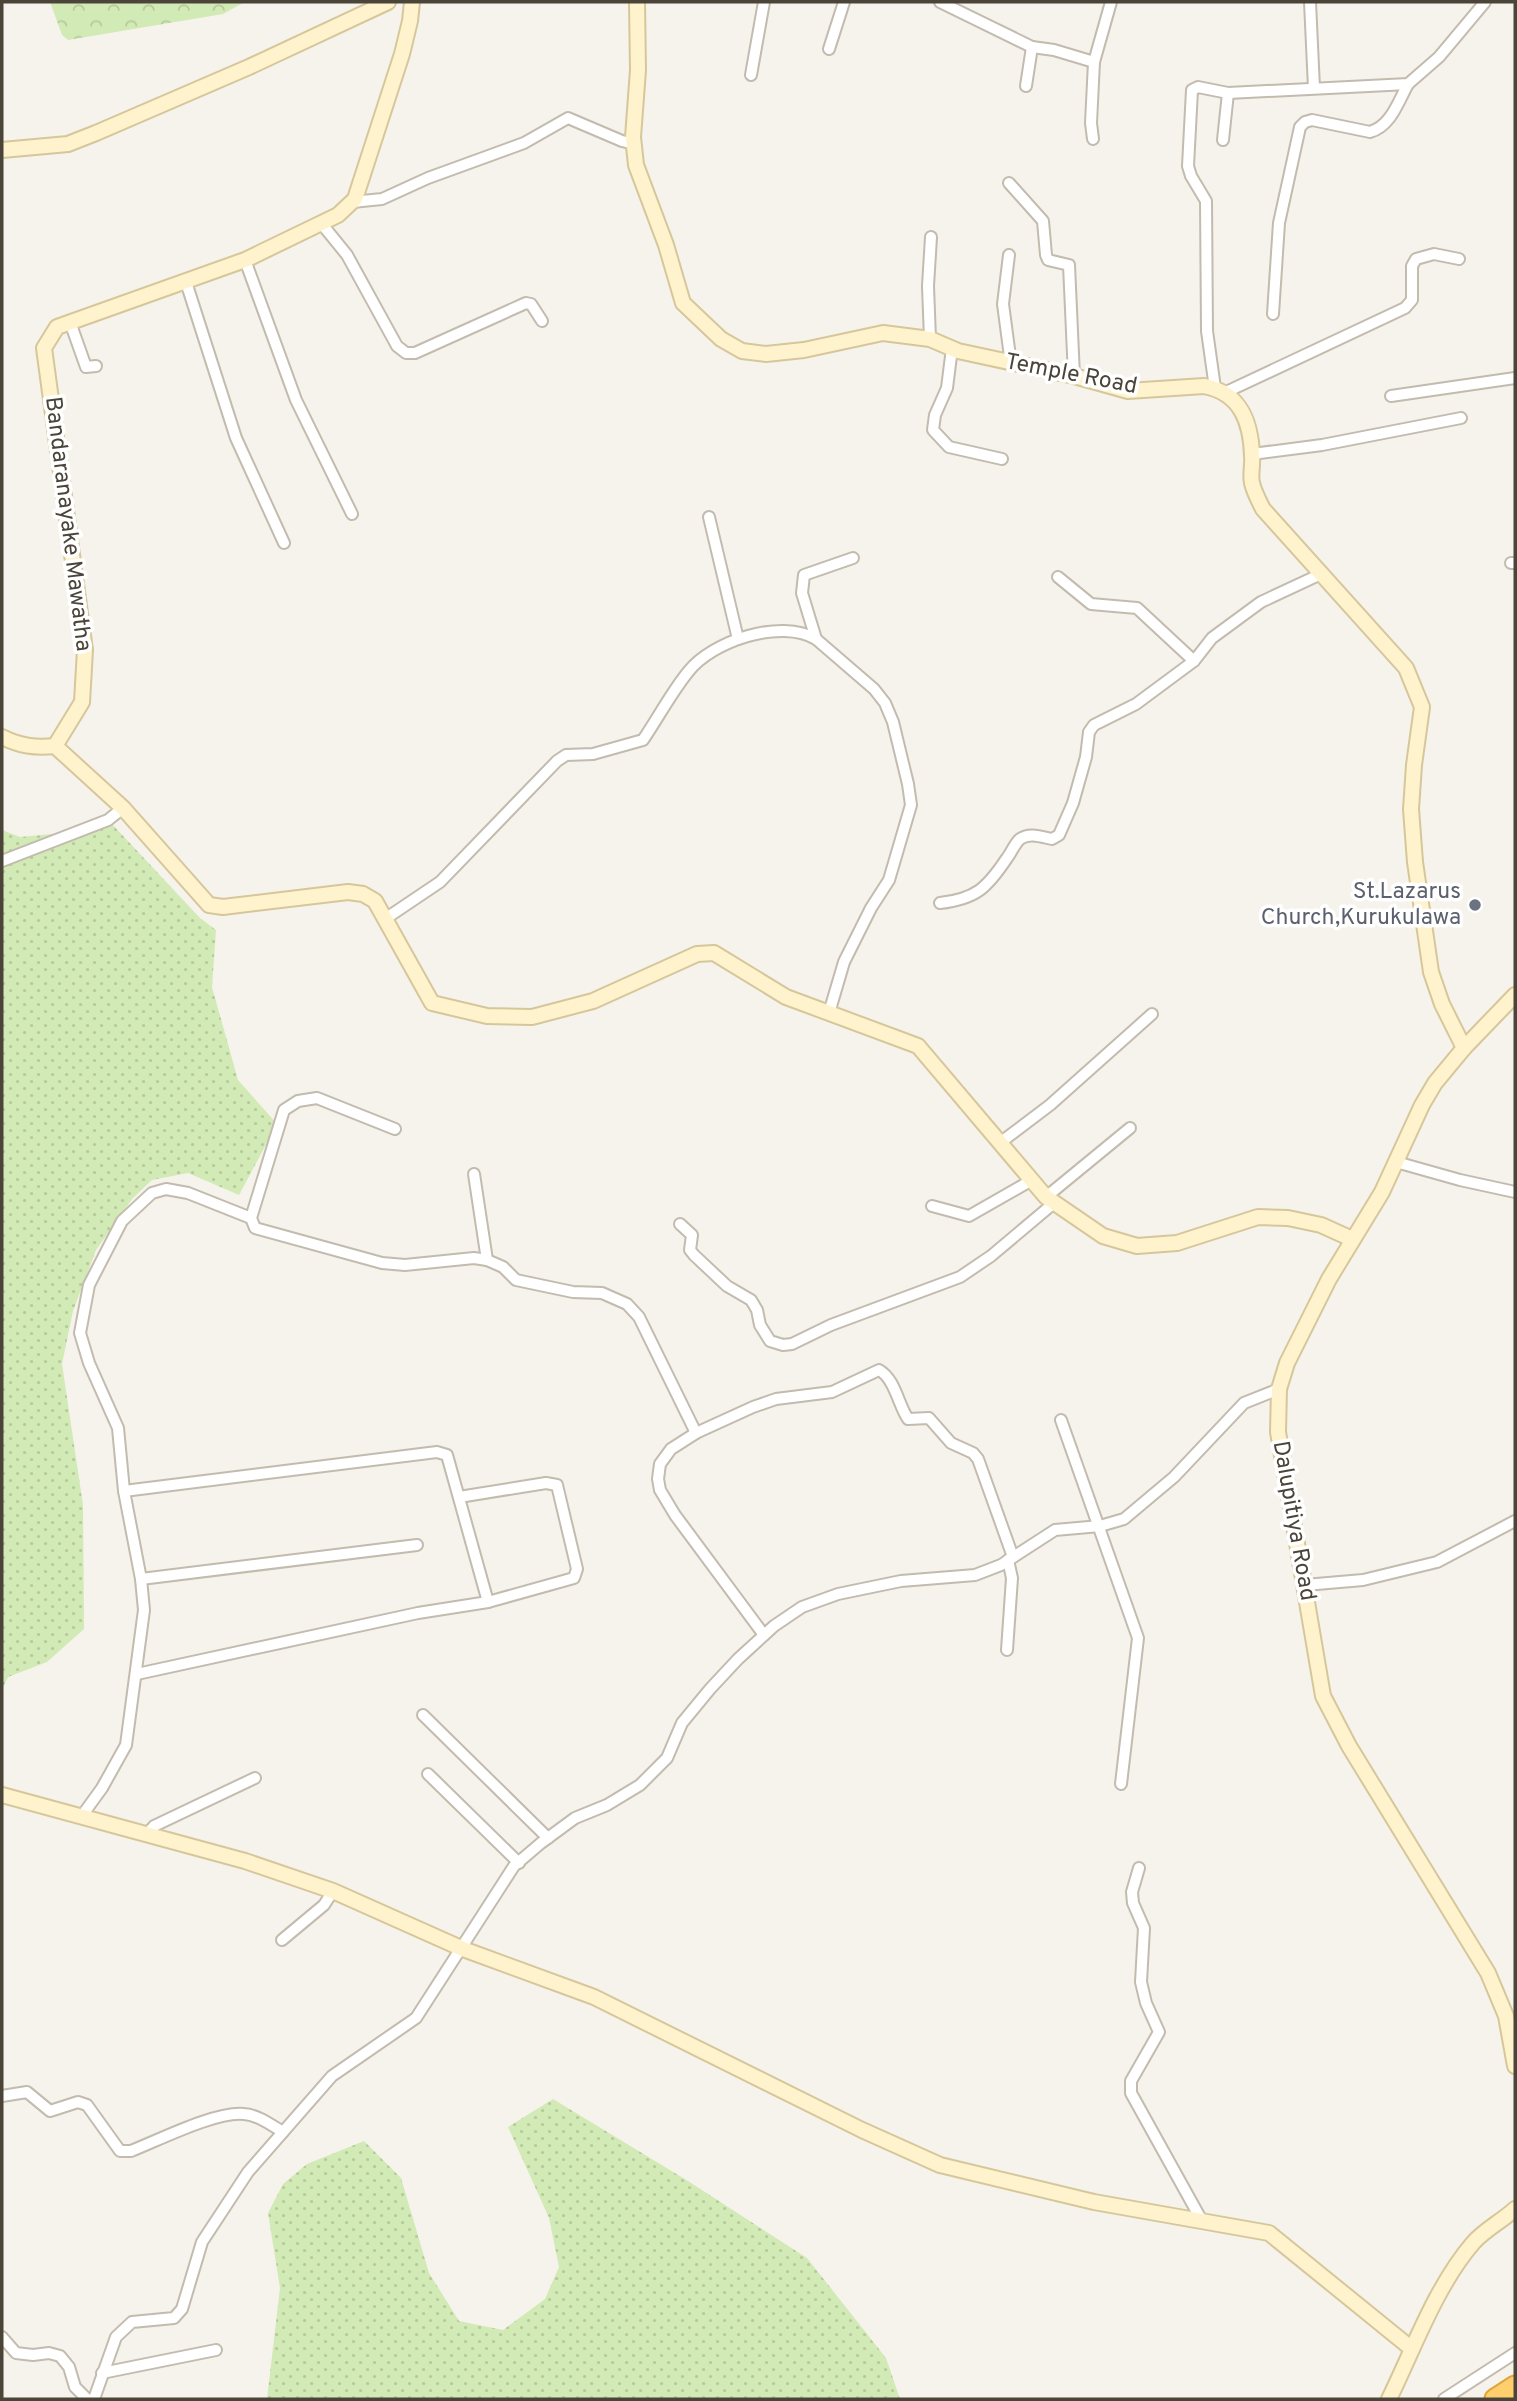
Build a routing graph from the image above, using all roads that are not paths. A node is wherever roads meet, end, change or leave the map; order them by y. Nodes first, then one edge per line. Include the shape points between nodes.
1 (388, 2) edge
2 (412, 2) edge
3 (637, 2) edge
4 (764, 2) edge
5 (844, 2) edge
6 (940, 2) edge
7 (1111, 2) edge
8 (1310, 2) edge
9 (1485, 2) edge
10 (1032, 47) junction
11 (828, 49) dead end
12 (1094, 62) junction
13 (751, 75) dead end
14 (1408, 84) junction
15 (1026, 86) dead end
16 (1314, 88) junction
17 (1228, 93) junction
18 (1093, 139) dead end
19 (1223, 140) dead end
20 (634, 144) junction
21 (2, 150) edge
22 (1009, 183) dead end
23 (352, 202) junction
24 (321, 223) junction
25 (931, 237) dead end
26 (1009, 255) dead end
27 (1459, 259) dead end
28 (245, 260) junction
29 (186, 282) junction
30 (1273, 314) dead end
31 (542, 321) dead end
32 (70, 322) junction
33 (930, 340) junction
34 (952, 348) junction
35 (1011, 364) junction
36 (96, 366) dead end
37 (1074, 376) junction
38 (1515, 378) edge
39 (1219, 391) junction
40 (1391, 396) dead end
41 (1461, 418) dead end
42 (1252, 454) junction
43 (1002, 459) dead end
44 (352, 514) dead end
45 (709, 517) dead end
46 (284, 543) dead end
47 (853, 558) dead end
48 (1321, 575) junction
49 (1058, 577) dead end
50 (738, 639) junction
51 (816, 639) junction
52 (1194, 661) junction
53 (2, 737) edge
54 (55, 746) junction
55 (123, 808) junction
56 (2, 861) edge
57 (940, 903) dead end
58 (385, 919) junction
59 (1514, 998) edge
60 (829, 1013) junction
61 (1152, 1014) dead end
62 (1464, 1048) junction
63 (1130, 1128) dead end
64 (395, 1129) dead end
65 (1001, 1142) junction
66 (1396, 1161) junction
67 (474, 1174) dead end
68 (1032, 1180) junction
69 (1515, 1192) edge
70 (1050, 1200) junction
71 (932, 1206) dead end
72 (251, 1218) junction
73 (680, 1224) dead end
74 (1352, 1239) junction
75 (488, 1260) junction
76 (1279, 1389) junction
77 (1061, 1420) dead end
78 (695, 1433) junction
79 (124, 1491) junction
80 (459, 1497) junction
81 (1515, 1521) edge
82 (1100, 1527) junction
83 (417, 1545) dead end
84 (1011, 1558) junction
85 (141, 1579) junction
86 (1305, 1585) junction
87 (488, 1602) junction
88 (764, 1635) junction
89 (1007, 1650) dead end
90 (137, 1674) junction
91 (424, 1715) dead end
92 (428, 1773) dead end
93 (255, 1778) dead end
94 (1121, 1784) dead end
95 (2, 1795) edge
96 (81, 1817) junction
97 (147, 1834) junction
98 (548, 1838) junction
99 (519, 1863) junction
100 (1139, 1868) dead end
101 (333, 1891) junction
102 (282, 1940) dead end
103 (463, 1948) junction
104 (1515, 2066) edge
105 (2, 2096) edge
106 (283, 2132) junction
107 (1515, 2209) edge
108 (1202, 2221) junction
109 (2, 2337) edge
110 (1412, 2349) junction
111 (216, 2350) dead end
112 (1515, 2353) edge
113 (102, 2373) junction
114 (1515, 2386) edge
115 (88, 2399) edge
116 (94, 2399) edge
117 (1389, 2399) edge
118 (1444, 2399) edge
119 (1495, 2399) edge

1 - 21 street via 96,134 68,144
2 - 23 street via 402,54
3 - 20 street, Temple Road
4 - 13 street
5 - 11 street
6 - 10 street
7 - 12 street
8 - 16 street
9 - 14 street via 1439,57
10 - 12 street
10 - 15 street
12 - 18 street
14 - 16 street
14 - 30 street via 1387,124 1379,130 1312,120 1300,127 1279,223
16 - 17 street
17 - 19 street
17 - 39 street via 1192,90 1187,157 1191,176 1206,201 1207,331
20 - 23 street via 568,118 524,143 382,199
20 - 33 street, Temple Road via 636,165 683,303 721,339 743,351 766,354 883,333
22 - 37 street via 1042,221 1048,260 1069,265
23 - 24 street, Bandaranayake Mawatha
24 - 28 street, Bandaranayake Mawatha
24 - 31 street via 347,255 397,346 406,353 526,303 531,303
25 - 33 street
26 - 35 street via 1003,304
27 - 39 street via 1434,254 1416,259 1412,300 1405,308
28 - 29 street, Bandaranayake Mawatha
28 - 44 street via 296,400
29 - 32 street, Bandaranayake Mawatha
29 - 46 street via 236,438
32 - 36 street via 86,367
32 - 54 street, Bandaranayake Mawatha via 57,327 44,348 85,650 82,702
33 - 34 street, Temple Road
34 - 35 street, Temple Road
34 - 43 street via 947,388 933,430 949,447
35 - 37 street, Temple Road
37 - 39 street, Temple Road via 1128,391 1204,386
38 - 40 street
39 - 42 street via 1241,407
41 - 42 street
42 - 48 street via 1251,481 1263,509
45 - 50 street
47 - 51 street via 804,575 802,593
48 - 52 street via 1261,602 1212,638
48 - 62 street via 1406,668 1422,708 1414,765 1415,862 1431,972
49 - 52 street via 1091,604 1137,608
50 - 51 street via 773,631 806,633
50 - 58 street via 689,670 643,740 593,754 566,755 557,761 440,882
51 - 60 street via 885,703 894,722 911,805 889,880 844,962
52 - 57 street via 1136,704 1094,725 1073,803 1059,835 1020,839 978,892 963,900
53 - 54 street via 34,748
54 - 55 street
55 - 56 street via 108,820
55 - 58 street via 209,905 223,908 348,892 374,901
58 - 60 street via 432,1003 487,1016 532,1017 593,1001 697,954 714,953 786,997
59 - 62 street, Dalupitiya Road
60 - 65 street via 918,1046
61 - 65 street
62 - 66 street, Dalupitiya Road via 1435,1083
63 - 70 street
64 - 72 street via 317,1098 298,1101 284,1110
65 - 68 street
66 - 69 street
66 - 74 street, Dalupitiya Road
67 - 75 street
68 - 70 street
68 - 71 street via 969,1216
70 - 73 street via 991,1256 960,1277 831,1325 792,1345 769,1341 751,1300 727,1286 690,1250 692,1235
70 - 74 street via 1103,1236 1137,1246 1177,1243 1258,1217 1321,1225
72 - 75 street via 256,1228 382,1263
72 - 79 street via 188,1193 166,1189 152,1193 122,1221 89,1285 80,1333 118,1428
74 - 76 street, Dalupitiya Road via 1308,1318
75 - 78 street via 516,1280 602,1293 626,1304 639,1317
76 - 82 street via 1244,1403 1174,1478 1124,1519
76 - 86 street, Dalupitiya Road via 1280,1453
77 - 82 street
78 - 84 street via 764,1403 832,1392 879,1370 887,1374 908,1419 929,1418 951,1443 978,1460
78 - 88 street via 671,1449 660,1464 660,1490
79 - 80 street via 438,1452 447,1455
79 - 85 street
80 - 87 street
80 - 87 street via 557,1485 577,1569 574,1577
81 - 86 street via 1437,1562 1363,1580
82 - 84 street via 1055,1530
82 - 94 street via 1138,1638
83 - 85 street
84 - 88 street via 975,1575 901,1581 838,1594 802,1607
84 - 89 street
85 - 90 street via 144,1610
86 - 104 street, Dalupitiya Road via 1323,1696 1488,1973 1506,2016
87 - 90 street
88 - 98 street via 682,1723 667,1758 640,1785 575,1818
90 - 96 street via 126,1745
91 - 98 street
92 - 99 street
93 - 97 street via 154,1826
95 - 96 street
96 - 97 street
97 - 101 street via 245,1860
98 - 99 street
99 - 103 street
100 - 108 street via 1132,1892 1144,1928 1141,1982 1159,2032 1130,2081 1130,2093
101 - 102 street via 324,1905
101 - 103 street
103 - 106 street via 416,2018 331,2076
103 - 108 street via 594,1997 940,2165 1094,2202
105 - 106 street via 27,2092 50,2111 78,2102 87,2105 120,2151 131,2151 210,2119 241,2113
106 - 113 street via 248,2172 202,2242 182,2309 174,2318 132,2322 117,2337
107 - 110 street via 1475,2240 1462,2257
108 - 110 street via 1269,2233
109 - 115 street via 16,2353 60,2357 69,2367 75,2387
110 - 117 street
111 - 113 street
112 - 118 street
113 - 116 street
114 - 119 highway

